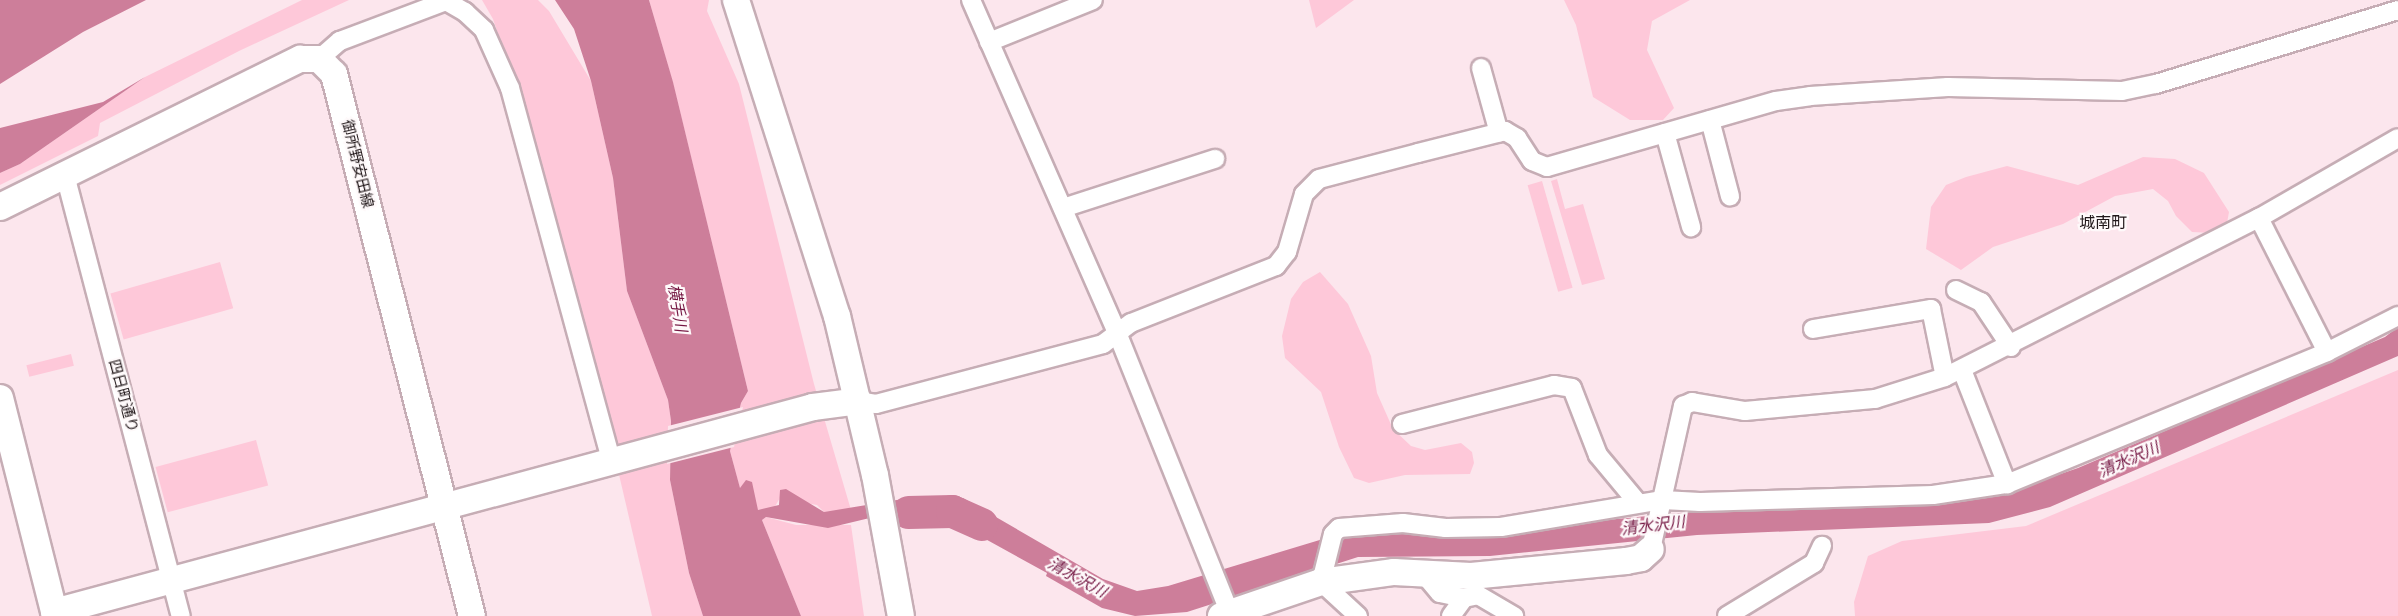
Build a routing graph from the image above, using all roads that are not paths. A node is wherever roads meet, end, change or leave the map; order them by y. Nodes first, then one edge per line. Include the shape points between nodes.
1 (736, 0) edge
2 (971, 0) edge
3 (1093, 0) edge
4 (2398, 10) edge
5 (989, 42) junction
6 (319, 59) junction
7 (1480, 68) dead end
8 (1710, 120) junction
9 (1499, 133) junction
10 (1665, 133) junction
11 (2398, 138) edge
12 (1215, 159) dead end
13 (65, 175) junction
14 (1730, 196) dead end
15 (0, 207) edge
16 (1063, 208) junction
17 (2259, 218) junction
18 (1691, 227) dead end
19 (1956, 290) dead end
20 (2398, 316) edge
21 (1813, 329) dead end
22 (1118, 335) junction
23 (2011, 347) junction
24 (2327, 352) junction
25 (1962, 370) junction
26 (1945, 377) junction
27 (0, 398) edge
28 (859, 401) junction
29 (1402, 424) dead end
30 (611, 460) junction
31 (2007, 484) junction
32 (1638, 503) junction
33 (1661, 504) junction
34 (444, 505) junction
35 (1822, 546) dead end
36 (1651, 549) joint
37 (1423, 573) junction
38 (1322, 577) junction
39 (171, 580) junction
40 (1464, 598) junction
41 (1226, 611) edge
42 (53, 615) edge
43 (181, 616) edge
44 (472, 616) edge
45 (901, 616) edge
46 (1358, 616) edge
47 (1451, 616) edge
48 (1515, 616) edge
49 (1727, 616) edge

1 - 28 street via 837,316
2 - 5 street
3 - 5 street
4 - 8 street via 2122,91 1948,87 1869,92 1776,101
5 - 16 street
6 - 13 street via 300,59
6 - 30 street via 340,41 446,1 484,30 510,88
6 - 34 street, 御所野安田線 via 334,74
7 - 9 street
8 - 10 street
8 - 14 street
9 - 10 street via 1505,131 1517,138 1532,160 1547,167
9 - 22 street via 1319,178 1304,194 1287,252 1276,266 1131,323
10 - 18 street
11 - 17 street
12 - 16 street
13 - 15 street
13 - 39 street, 四日町通り
16 - 22 street
17 - 23 street
17 - 24 street
19 - 23 street via 1981,303
20 - 24 street
21 - 26 street via 1931,309
22 - 28 street via 1103,344 876,404
22 - 41 street via 1212,566
23 - 25 street
24 - 31 street
25 - 26 street
25 - 31 street
26 - 33 street via 1875,399 1745,411 1692,402 1683,406
27 - 42 street
28 - 30 street via 813,407
28 - 45 street
29 - 32 street via 1554,385 1572,388 1598,455
30 - 34 street
31 - 33 street via 1933,495
32 - 33 street
32 - 38 street via 1501,527 1403,523 1332,531
33 - 36 street
34 - 39 street
34 - 44 street, 御所野安田線
35 - 49 street via 1814,564
36 - 37 street via 1641,558 1626,561 1471,576
37 - 38 street
37 - 40 street via 1440,593
38 - 41 street
38 - 46 street
39 - 42 street
39 - 43 street, 四日町通り
40 - 47 street
40 - 48 street via 1478,595

